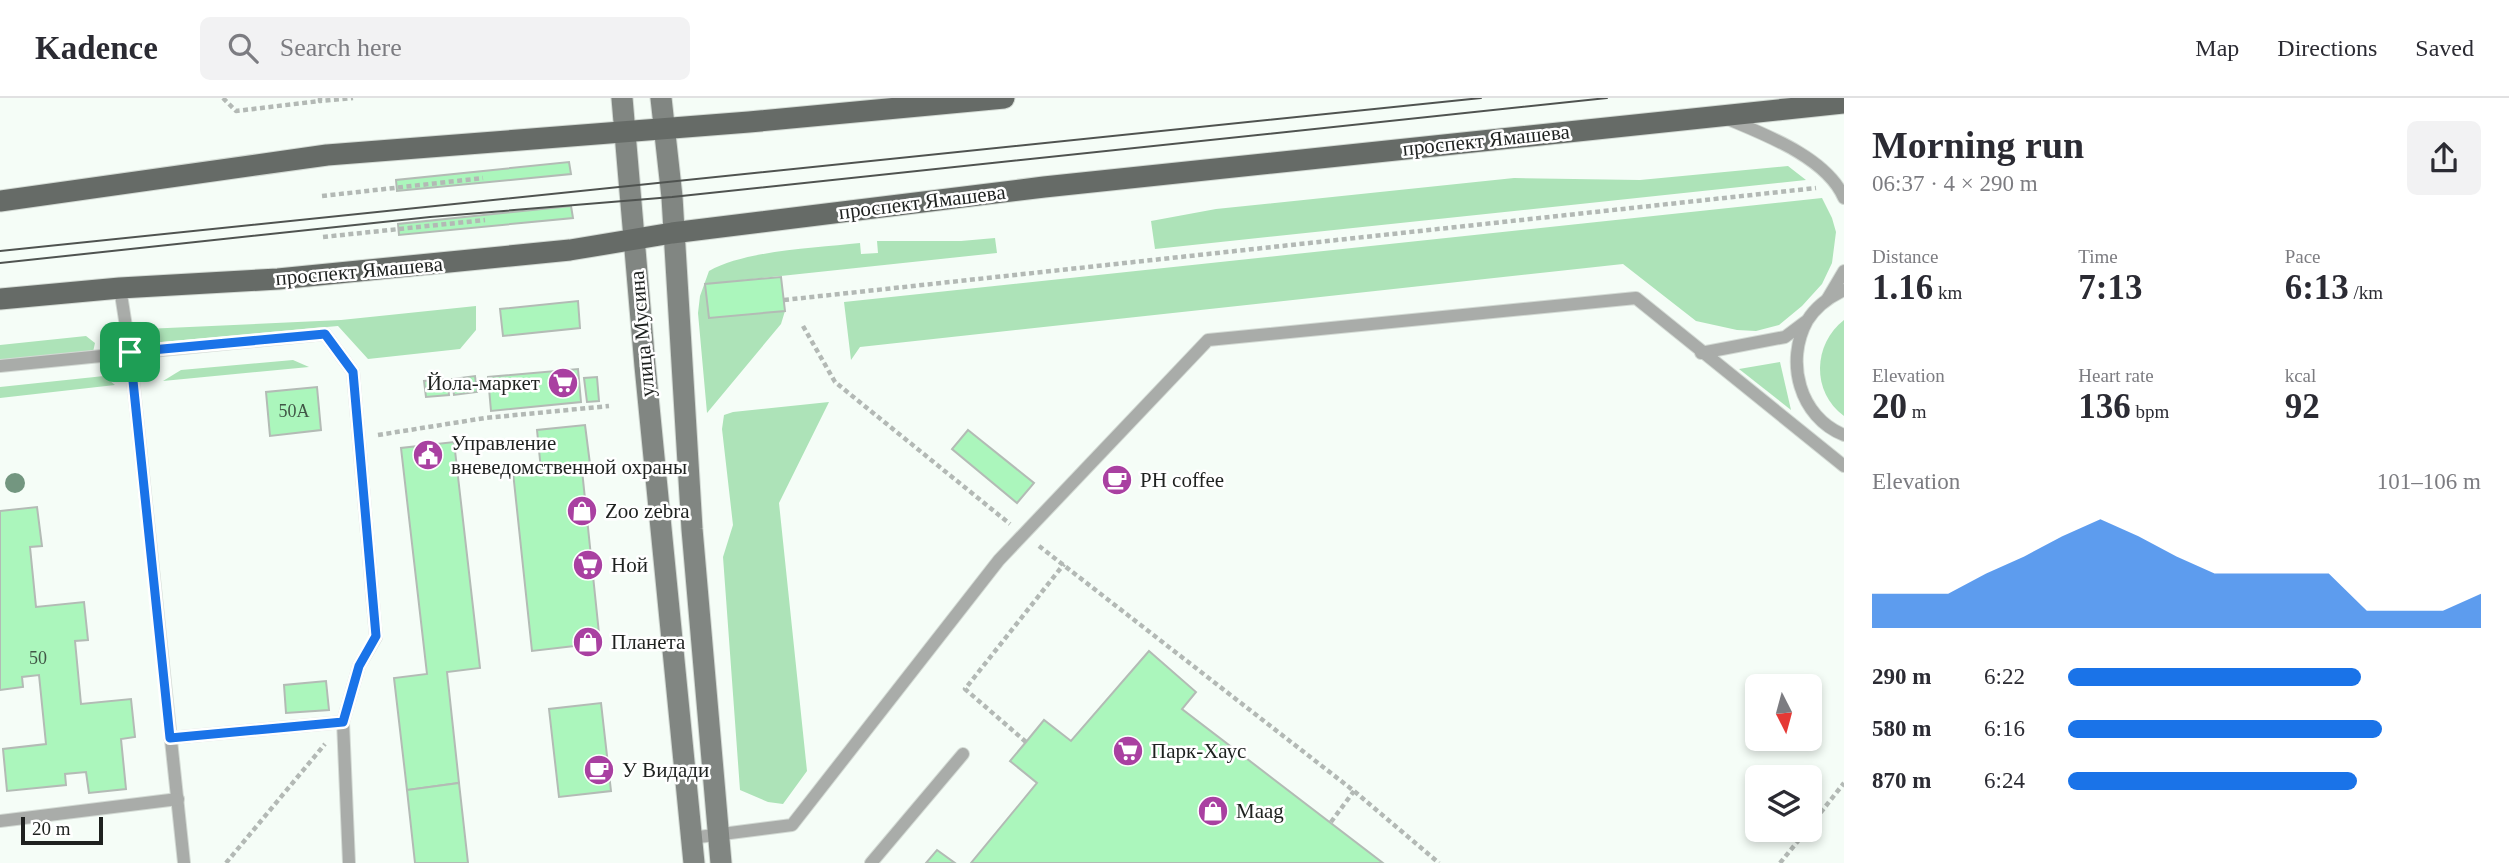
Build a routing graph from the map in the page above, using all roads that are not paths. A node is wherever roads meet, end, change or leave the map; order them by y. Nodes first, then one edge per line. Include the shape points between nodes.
1 (622, 98) edge
2 (661, 98) edge
3 (999, 98) edge
4 (1004, 98) edge
5 (1844, 103) edge
6 (1721, 116) junction
7 (664, 128) junction
8 (625, 131) junction
9 (1844, 198) edge
10 (0, 201) edge
11 (672, 233) junction
12 (634, 239) junction
13 (1844, 271) edge
14 (120, 288) junction
15 (1844, 290) edge
16 (1828, 298) junction
17 (0, 299) edge
18 (1808, 320) junction
19 (130, 352) junction
20 (1701, 353) junction
21 (0, 366) edge
22 (1844, 435) edge
23 (1844, 466) edge
24 (343, 722) junction
25 (170, 738) junction
26 (963, 754) dead end
27 (178, 799) junction
28 (0, 821) edge
29 (718, 835) junction
30 (691, 838) junction
31 (184, 863) edge
32 (349, 863) edge
33 (694, 863) edge
34 (721, 863) edge
35 (871, 863) edge

1 - 8 street, улица Мусина
2 - 7 street, улица Мусина
3 - 4 main road
3 - 7 main road
5 - 6 main road, проспект Ямашева
6 - 9 lane via 1807,158 1838,184
6 - 11 main road, проспект Ямашева via 1044,187
7 - 8 main road
7 - 11 street, улица Мусина
8 - 10 main road via 327,155
8 - 12 street, улица Мусина
11 - 12 main road, проспект Ямашева
11 - 29 street, улица Мусина
12 - 14 main road, проспект Ямашева via 570,250 278,279
12 - 30 street, улица Мусина
13 - 16 lane
14 - 17 main road, проспект Ямашева
14 - 19 lane
15 - 16 lane
16 - 18 lane
18 - 20 lane via 1786,337
18 - 22 lane via 1798,343 1796,368 1801,392 1814,413
19 - 21 lane
19 - 24 lane via 325,334 353,372 376,636 359,666
19 - 25 lane
20 - 23 lane
20 - 29 lane via 1636,298 1208,340 999,560 792,825
24 - 25 lane
24 - 32 lane
25 - 27 lane
26 - 35 lane
27 - 28 lane
27 - 31 lane
29 - 30 lane
29 - 34 street, улица Мусина
30 - 33 street, улица Мусина

